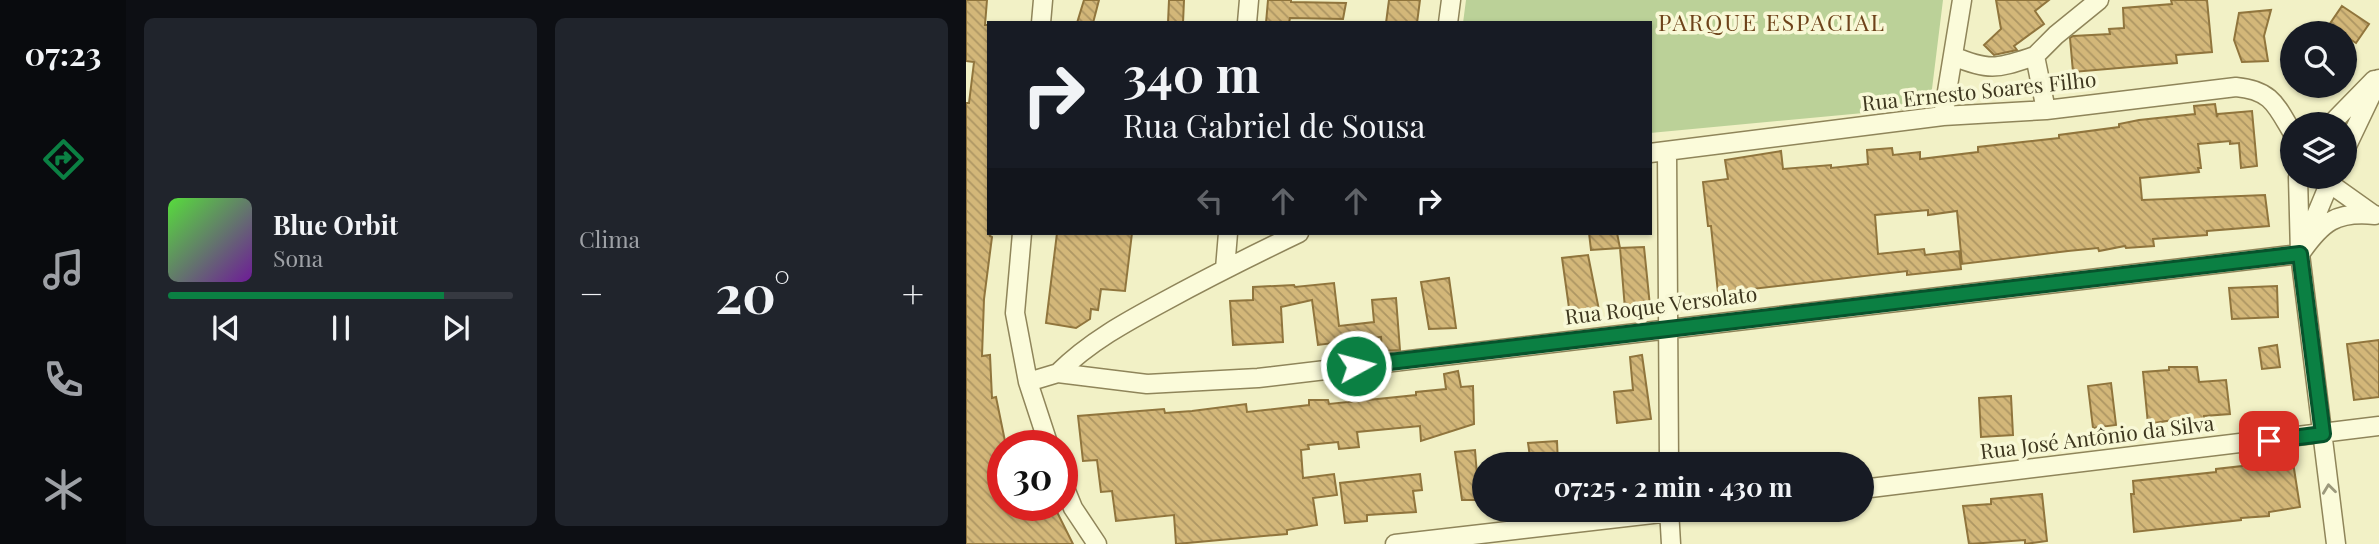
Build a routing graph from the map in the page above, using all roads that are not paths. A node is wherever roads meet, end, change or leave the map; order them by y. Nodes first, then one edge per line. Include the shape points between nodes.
1 (1043, 0) edge
2 (1249, 0) edge
3 (1451, 0) edge
4 (1962, 0) edge
5 (2099, 0) edge
6 (1041, 21) edge
7 (1247, 21) edge
8 (1448, 21) edge
9 (2035, 56) junction
10 (1953, 57) junction
11 (2379, 77) edge
12 (2046, 110) junction
13 (2280, 112) edge
14 (2343, 112) edge
15 (1943, 116) junction
16 (2357, 124) edge
17 (1659, 152) edge
18 (2298, 189) edge
19 (2324, 189) edge
20 (2341, 189) edge
21 (2377, 217) edge
22 (1022, 235) edge
23 (1228, 235) edge
24 (1295, 235) edge
25 (2300, 254) junction
26 (1225, 268) junction
27 (1669, 328) junction
28 (1058, 373) junction
29 (1028, 382) junction
30 (2379, 426) edge
31 (1044, 430) edge
32 (2323, 434) junction
33 (1669, 452) edge
34 (1874, 488) edge
35 (1078, 516) edge
36 (1572, 522) edge
37 (1670, 522) edge
38 (1097, 544) edge
39 (1395, 544) edge
40 (1671, 544) edge
41 (2336, 544) edge

1 - 6 street
2 - 7 street
3 - 8 street
4 - 10 street
5 - 9 street
9 - 10 street via 1995,68
9 - 12 street
10 - 15 street
11 - 14 street
11 - 16 street
12 - 13 street, Rua Ernesto Soares Filho via 2236,87 2273,99
12 - 15 street, Rua Ernesto Soares Filho
15 - 17 street, Rua Ernesto Soares Filho
17 - 27 street
18 - 25 street
19 - 25 street
20 - 21 street
21 - 25 street via 2357,214 2329,220
22 - 29 street via 1015,313
23 - 26 street
24 - 26 street
25 - 27 street, Rua Roque Versolato
25 - 32 street
26 - 28 street via 1110,331
27 - 28 street, Rua Roque Versolato via 1258,378 1147,384
27 - 33 street
28 - 29 street, Rua Roque Versolato
29 - 31 street
30 - 32 street, Rua José Antônio da Silva
32 - 34 street, Rua José Antônio da Silva
41 -> 32 street
35 - 38 street
36 - 39 street
37 - 40 street

